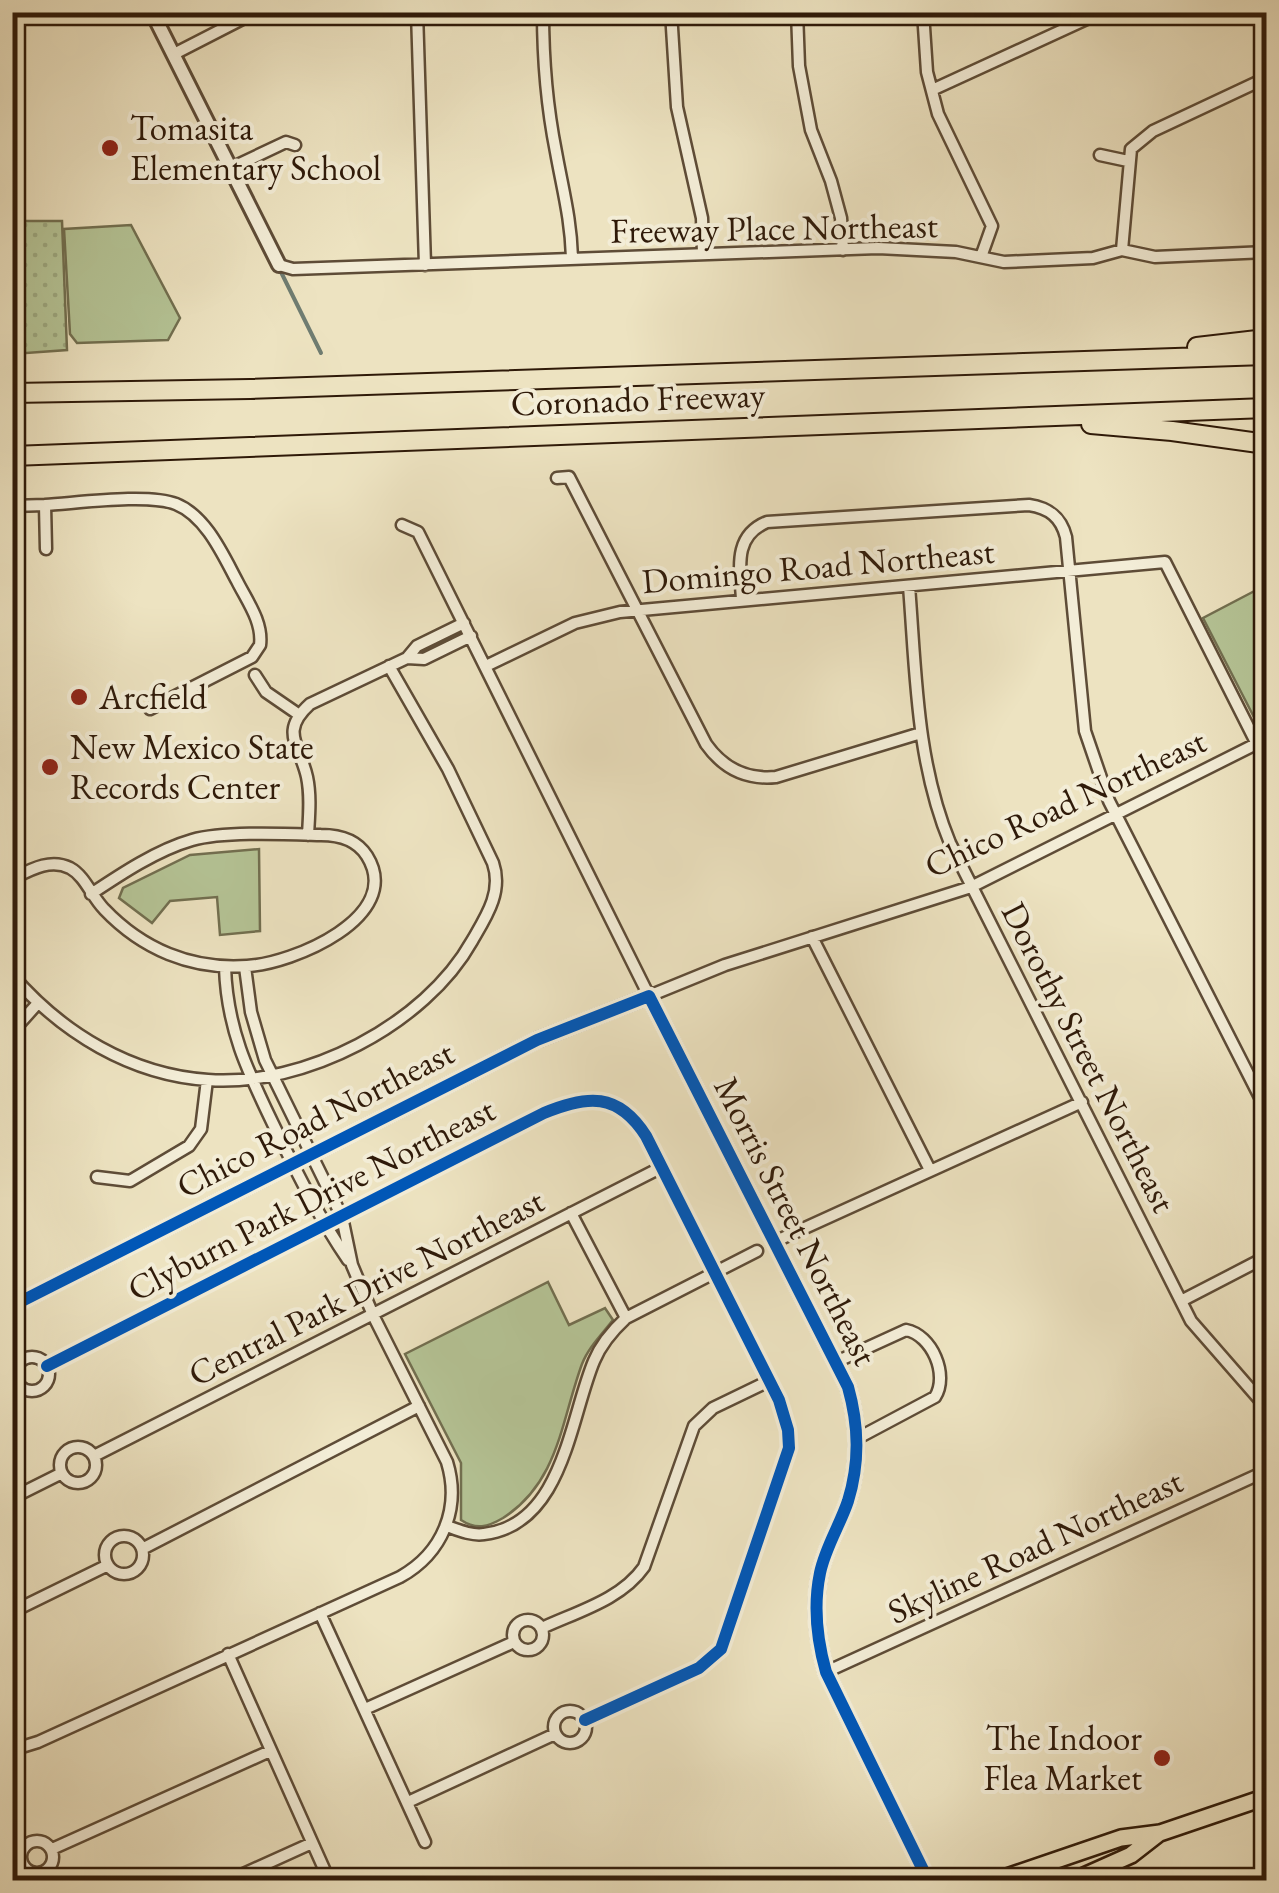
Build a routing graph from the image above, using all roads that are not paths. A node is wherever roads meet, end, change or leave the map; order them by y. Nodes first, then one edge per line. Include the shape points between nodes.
1 (152, 12) edge
2 (256, 12) edge
3 (417, 12) edge
4 (544, 12) edge
5 (670, 12) edge
6 (797, 12) edge
7 (923, 12) edge
8 (1102, 12) edge
9 (1084, 16) edge
10 (174, 54) junction
11 (1266, 78) edge
12 (932, 90) junction
13 (295, 146) dead end
14 (1100, 155) dead end
15 (1128, 162) junction
16 (231, 168) junction
17 (843, 250) junction
18 (1122, 250) junction
19 (1266, 252) edge
20 (703, 254) junction
21 (981, 257) junction
22 (572, 260) junction
23 (425, 264) junction
24 (279, 266) joint
25 (1266, 340) edge
26 (1266, 356) edge
27 (1057, 361) junction
28 (12, 393) edge
29 (1266, 408) edge
30 (921, 420) junction
31 (1266, 444) edge
32 (12, 456) edge
33 (557, 478) dead end
34 (45, 504) junction
35 (12, 506) edge
36 (402, 526) dead end
37 (46, 549) dead end
38 (1069, 570) junction
39 (909, 586) junction
40 (742, 599) junction
41 (636, 609) junction
42 (464, 624) junction
43 (471, 636) junction
44 (408, 658) junction
45 (389, 666) junction
46 (486, 666) junction
47 (255, 674) dead end
48 (150, 708) dead end
49 (298, 714) junction
50 (921, 733) junction
51 (1262, 742) edge
52 (1266, 762) edge
53 (1116, 816) junction
54 (308, 835) junction
55 (12, 879) edge
56 (972, 887) junction
57 (91, 894) junction
58 (812, 937) junction
59 (246, 966) junction
60 (225, 967) junction
61 (12, 975) edge
62 (648, 996) junction
63 (38, 1003) junction
64 (12, 1032) edge
65 (271, 1074) junction
66 (250, 1078) junction
67 (207, 1080) junction
68 (1082, 1102) junction
69 (1266, 1109) edge
70 (311, 1154) junction
71 (292, 1164) junction
72 (662, 1167) junction
73 (930, 1170) junction
74 (97, 1177) dead end
75 (571, 1213) junction
76 (342, 1217) junction
77 (324, 1226) junction
78 (774, 1242) junction
79 (758, 1251) dead end
80 (1266, 1257) edge
81 (352, 1265) junction
82 (714, 1272) junction
83 (1181, 1300) junction
84 (12, 1306) edge
85 (373, 1315) junction
86 (626, 1318) junction
87 (836, 1362) junction
88 (47, 1366) junction
89 (769, 1381) junction
90 (15, 1384) edge
91 (419, 1406) junction
92 (1266, 1407) edge
93 (858, 1438) junction
94 (94, 1456) junction
95 (1266, 1471) edge
96 (62, 1473) junction
97 (12, 1498) edge
98 (446, 1526) junction
99 (142, 1548) junction
100 (108, 1565) junction
101 (12, 1612) edge
102 (320, 1613) junction
103 (542, 1628) junction
104 (514, 1642) junction
105 (228, 1654) junction
106 (826, 1672) junction
107 (365, 1709) junction
108 (585, 1720) junction
109 (555, 1734) junction
110 (12, 1750) edge
111 (270, 1751) junction
112 (1266, 1797) edge
113 (408, 1802) junction
114 (1160, 1833) junction
115 (425, 1842) dead end
116 (312, 1843) junction
117 (52, 1849) junction
118 (17, 1864) edge
119 (230, 1880) edge
120 (330, 1880) edge
121 (928, 1880) edge
122 (998, 1880) edge
123 (1074, 1880) edge

1 - 10 street
2 - 10 street
3 - 23 street
4 - 22 street via 548,104 568,201
5 - 20 street via 677,107 702,218
6 - 17 street via 810,130 831,181
7 - 12 street
8 - 9 street
9 - 12 street
10 - 16 street
11 - 15 street via 1153,131 1131,149
12 - 21 street via 947,136 990,218
13 - 16 street via 286,142
14 - 15 street
15 - 18 street
16 - 24 street
17 - 20 street, Freeway Place Northeast
17 - 21 street, Freeway Place Northeast via 928,249
18 - 19 street, Freeway Place Northeast via 1155,257
18 - 21 street, Freeway Place Northeast via 1093,258
20 - 22 street, Freeway Place Northeast
22 - 23 street, Freeway Place Northeast
23 - 24 street, Freeway Place Northeast
25 - 27 highway
26 - 27 highway, Coronado Freeway
27 - 28 highway, Coronado Freeway
29 - 30 highway, Coronado Freeway
30 - 31 highway via 1107,425
30 - 32 highway, Coronado Freeway
33 - 41 street via 569,477
34 - 35 street
34 - 37 street
34 - 48 street via 158,500 181,506 215,542 259,624 260,645 252,657
36 - 42 street, Morris Street Northeast via 418,532
38 - 39 street, Domingo Road Northeast
38 - 40 street via 1062,524 1040,506 774,521 753,528 742,544
38 - 51 street, Domingo Road Northeast via 1165,562
38 - 53 street via 1084,731
39 - 40 street, Domingo Road Northeast
39 - 50 street, Dorothy Street Northeast
40 - 41 street, Domingo Road Northeast
41 - 46 street, Domingo Road Northeast via 574,623
41 - 50 street via 706,744 739,773 776,777
42 - 43 street, Morris Street Northeast
42 - 44 street via 417,646
43 - 44 street via 424,659
43 - 46 street, Morris Street Northeast
44 - 45 street
45 - 49 street
45 - 65 street via 493,863 496,890 469,947 419,1005 350,1050
46 - 62 street, Morris Street Northeast
47 - 49 street via 266,692
49 - 54 street via 293,736 308,781
50 - 56 street, Dorothy Street Northeast via 936,807
51 - 52 street
51 - 53 street, Chico Road Northeast
53 - 56 street, Chico Road Northeast
53 - 69 street
54 - 57 street via 194,840
54 - 59 street via 346,838 364,851 375,883 364,908 306,952
55 - 57 street via 58,864 75,872
56 - 58 street, Chico Road Northeast
56 - 68 street, Dorothy Street Northeast
57 - 60 street via 152,947
58 - 62 street, Chico Road Northeast
58 - 73 street
59 - 60 street
59 - 65 street via 250,1012
60 - 66 street via 233,1029
61 - 63 street
62 - 70 street, Chico Road Northeast via 537,1040
62 - 78 street, Morris Street Northeast
63 - 64 street
63 - 67 street via 108,1052
65 - 66 street
65 - 70 street
66 - 67 street
66 - 71 street
67 - 74 street via 204,1122 188,1146 130,1181
68 - 73 street
68 - 83 street, Dorothy Street Northeast
70 - 71 street, Chico Road Northeast
70 - 76 street
71 - 77 street
71 - 84 street, Chico Road Northeast
72 - 75 street, Central Park Drive Northeast
72 - 76 street, Clyburn Park Drive Northeast via 640,1126 617,1105 582,1100
72 - 82 street
73 - 78 street
75 - 85 street, Central Park Drive Northeast
75 - 86 street
76 - 77 street, Clyburn Park Drive Northeast
76 - 81 street
77 - 81 street
77 - 88 street, Clyburn Park Drive Northeast
78 - 87 street, Morris Street Northeast
79 - 82 street
80 - 83 street
81 - 85 street
82 - 86 street
82 - 89 street
83 - 92 street, Dorothy Street Northeast via 1202,1337
85 - 91 street
85 - 94 street, Central Park Drive Northeast
86 - 98 street via 594,1361 557,1472 534,1508 483,1534
87 - 93 street, Morris Street Northeast
87 - 93 street via 906,1330 922,1337 942,1379 935,1397
88 - 90 street, Clyburn Park Drive Northeast via 40,1389
88 - 90 street, Clyburn Park Drive Northeast via 37,1358 24,1360
89 - 103 street via 714,1408 694,1426 637,1577
89 - 108 street via 783,1410 788,1448 727,1638 699,1668
91 - 98 street via 450,1474
91 - 99 street
93 - 106 street, Morris Street Northeast via 848,1502 820,1572 816,1612
94 - 96 street, Central Park Drive Northeast via 70,1449
94 - 96 street, Central Park Drive Northeast via 89,1480 74,1482
95 - 106 street, Skyline Road Northeast
96 - 97 street, Central Park Drive Northeast
98 - 102 street via 409,1572
99 - 100 street via 142,1560 130,1573
99 - 100 street via 131,1538 116,1539 105,1553
100 - 101 street
102 - 105 street
102 - 107 street
103 - 104 street via 534,1649
103 - 104 street via 522,1621 514,1627
104 - 107 street
105 - 110 street
105 - 111 street
106 - 121 street, Morris Street Northeast
107 - 113 street
108 - 109 street via 586,1731 576,1741 563,1742
108 - 109 street via 578,1712 563,1712
109 - 113 street
111 - 116 street
111 - 117 street
112 - 114 main road
113 - 115 street
114 - 122 main road via 1120,1838
114 - 123 main road via 1131,1855
116 - 119 street
116 - 120 street
117 - 118 street via 39,1840 29,1843
117 - 118 street via 52,1864 44,1871

